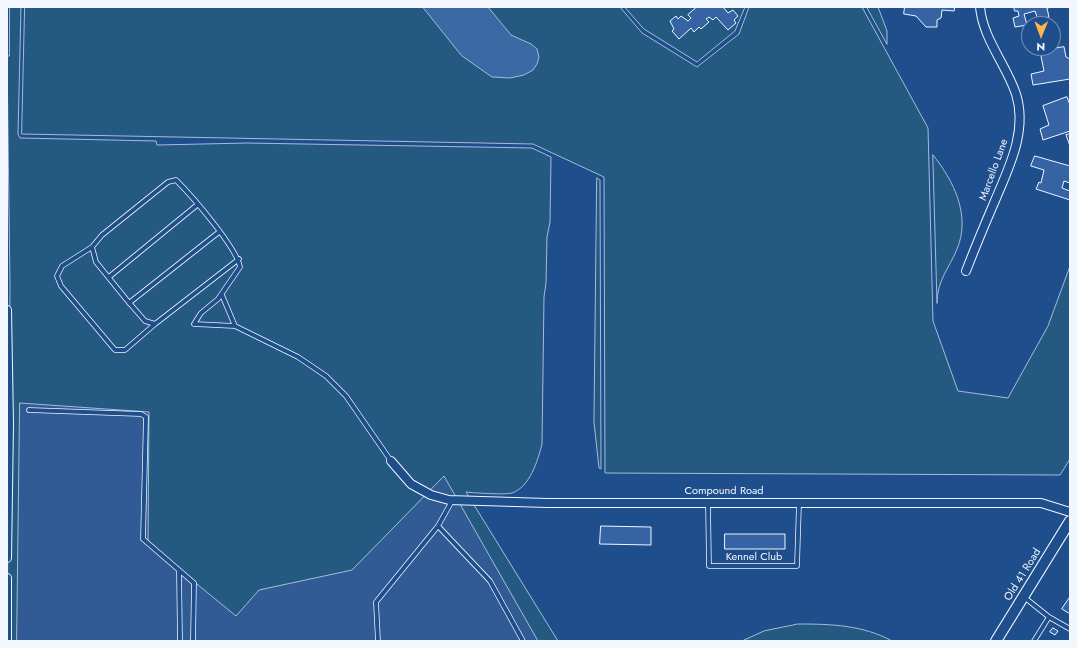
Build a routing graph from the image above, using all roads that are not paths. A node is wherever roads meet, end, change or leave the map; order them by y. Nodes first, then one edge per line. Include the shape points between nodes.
1 (980, 7) edge
2 (197, 205) junction
3 (219, 232) junction
4 (92, 248) junction
5 (239, 259) junction
6 (966, 271) dead end
7 (110, 277) junction
8 (222, 295) junction
9 (129, 303) junction
10 (7, 310) edge
11 (155, 324) junction
12 (236, 326) junction
13 (7, 339) edge
14 (8, 401) edge
15 (28, 410) dead end
16 (391, 462) joint
17 (7, 489) edge
18 (453, 500) junction
19 (708, 503) junction
20 (799, 503) junction
21 (1070, 512) edge
22 (1070, 521) edge
23 (438, 526) junction
24 (7, 558) edge
25 (179, 571) junction
26 (7, 578) edge
27 (1023, 596) junction
28 (1049, 617) junction
29 (1070, 629) edge
30 (8, 641) edge
31 (180, 641) edge
32 (193, 641) edge
33 (378, 641) edge
34 (523, 641) edge
35 (996, 641) edge
36 (1034, 641) edge

1 - 6 street, Marcello Lane via 992,45 1017,97 1019,124 1015,150
2 - 3 lane
2 - 4 lane via 176,180 168,182 102,235
2 - 7 lane
3 - 5 lane
3 - 9 lane
4 - 7 lane via 96,262
4 - 11 lane via 62,266 57,276 61,286 115,350 125,350
5 - 8 lane via 240,267
5 - 11 lane
7 - 9 lane
8 - 12 lane
8 - 12 lane via 201,313 194,324
9 - 11 lane via 145,321
10 - 13 street
12 - 16 lane via 298,357 326,376 346,396
13 - 14 street
14 - 17 street
15 - 25 lane via 141,414 146,417 143,539
16 - 18 street, Compound Road via 411,484 431,495
17 - 24 street
18 - 19 street, Compound Road
18 - 23 lane
19 - 20 street, Compound Road
19 - 20 lane, Kennel Club via 709,566 797,566
20 - 21 street, Compound Road via 1041,503
22 - 27 street, Old 41 Road
23 - 33 lane via 376,602
23 - 34 lane via 490,581
25 - 31 lane
25 - 32 lane via 194,583
26 - 30 street
27 - 28 lane
27 - 35 street, Old 41 Road
28 - 29 lane
28 - 36 lane

